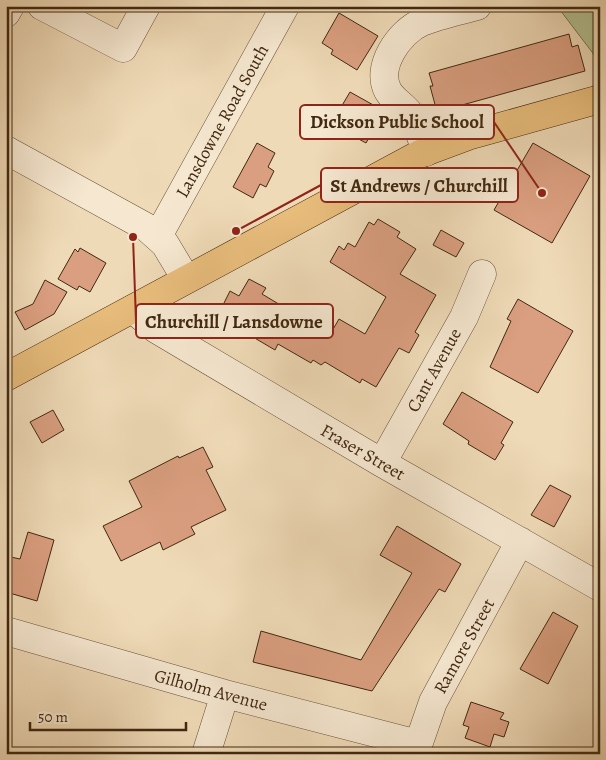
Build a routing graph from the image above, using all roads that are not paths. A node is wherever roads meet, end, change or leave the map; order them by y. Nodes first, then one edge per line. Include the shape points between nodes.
1 (10, 6) edge
2 (42, 6) edge
3 (146, 6) edge
4 (285, 6) edge
5 (477, 6) edge
6 (6, 13) edge
7 (600, 98) edge
8 (6, 150) edge
9 (426, 152) junction
10 (158, 236) junction
11 (482, 274) dead end
12 (186, 279) junction
13 (133, 309) junction
14 (6, 377) edge
15 (382, 463) junction
16 (520, 542) junction
17 (600, 587) edge
18 (6, 631) edge
19 (225, 694) junction
20 (416, 749) edge
21 (206, 754) edge

1 - 6 street
2 - 3 street via 122,48
4 - 10 street, Lansdowne Road South
5 - 9 street via 416,25 386,63 386,86 392,97 410,113
7 - 9 main road via 471,135
8 - 10 street via 146,226
9 - 12 main road
10 - 12 street
11 - 15 street, Cant Avenue via 464,317
12 - 13 main road
13 - 14 main road
13 - 15 street, Fraser Street via 156,329
15 - 16 street, Fraser Street
16 - 17 street, Fraser Street
16 - 20 street, Ramore Street via 433,702
18 - 19 street, Gilholm Avenue
19 - 20 street, Gilholm Avenue
19 - 21 street

